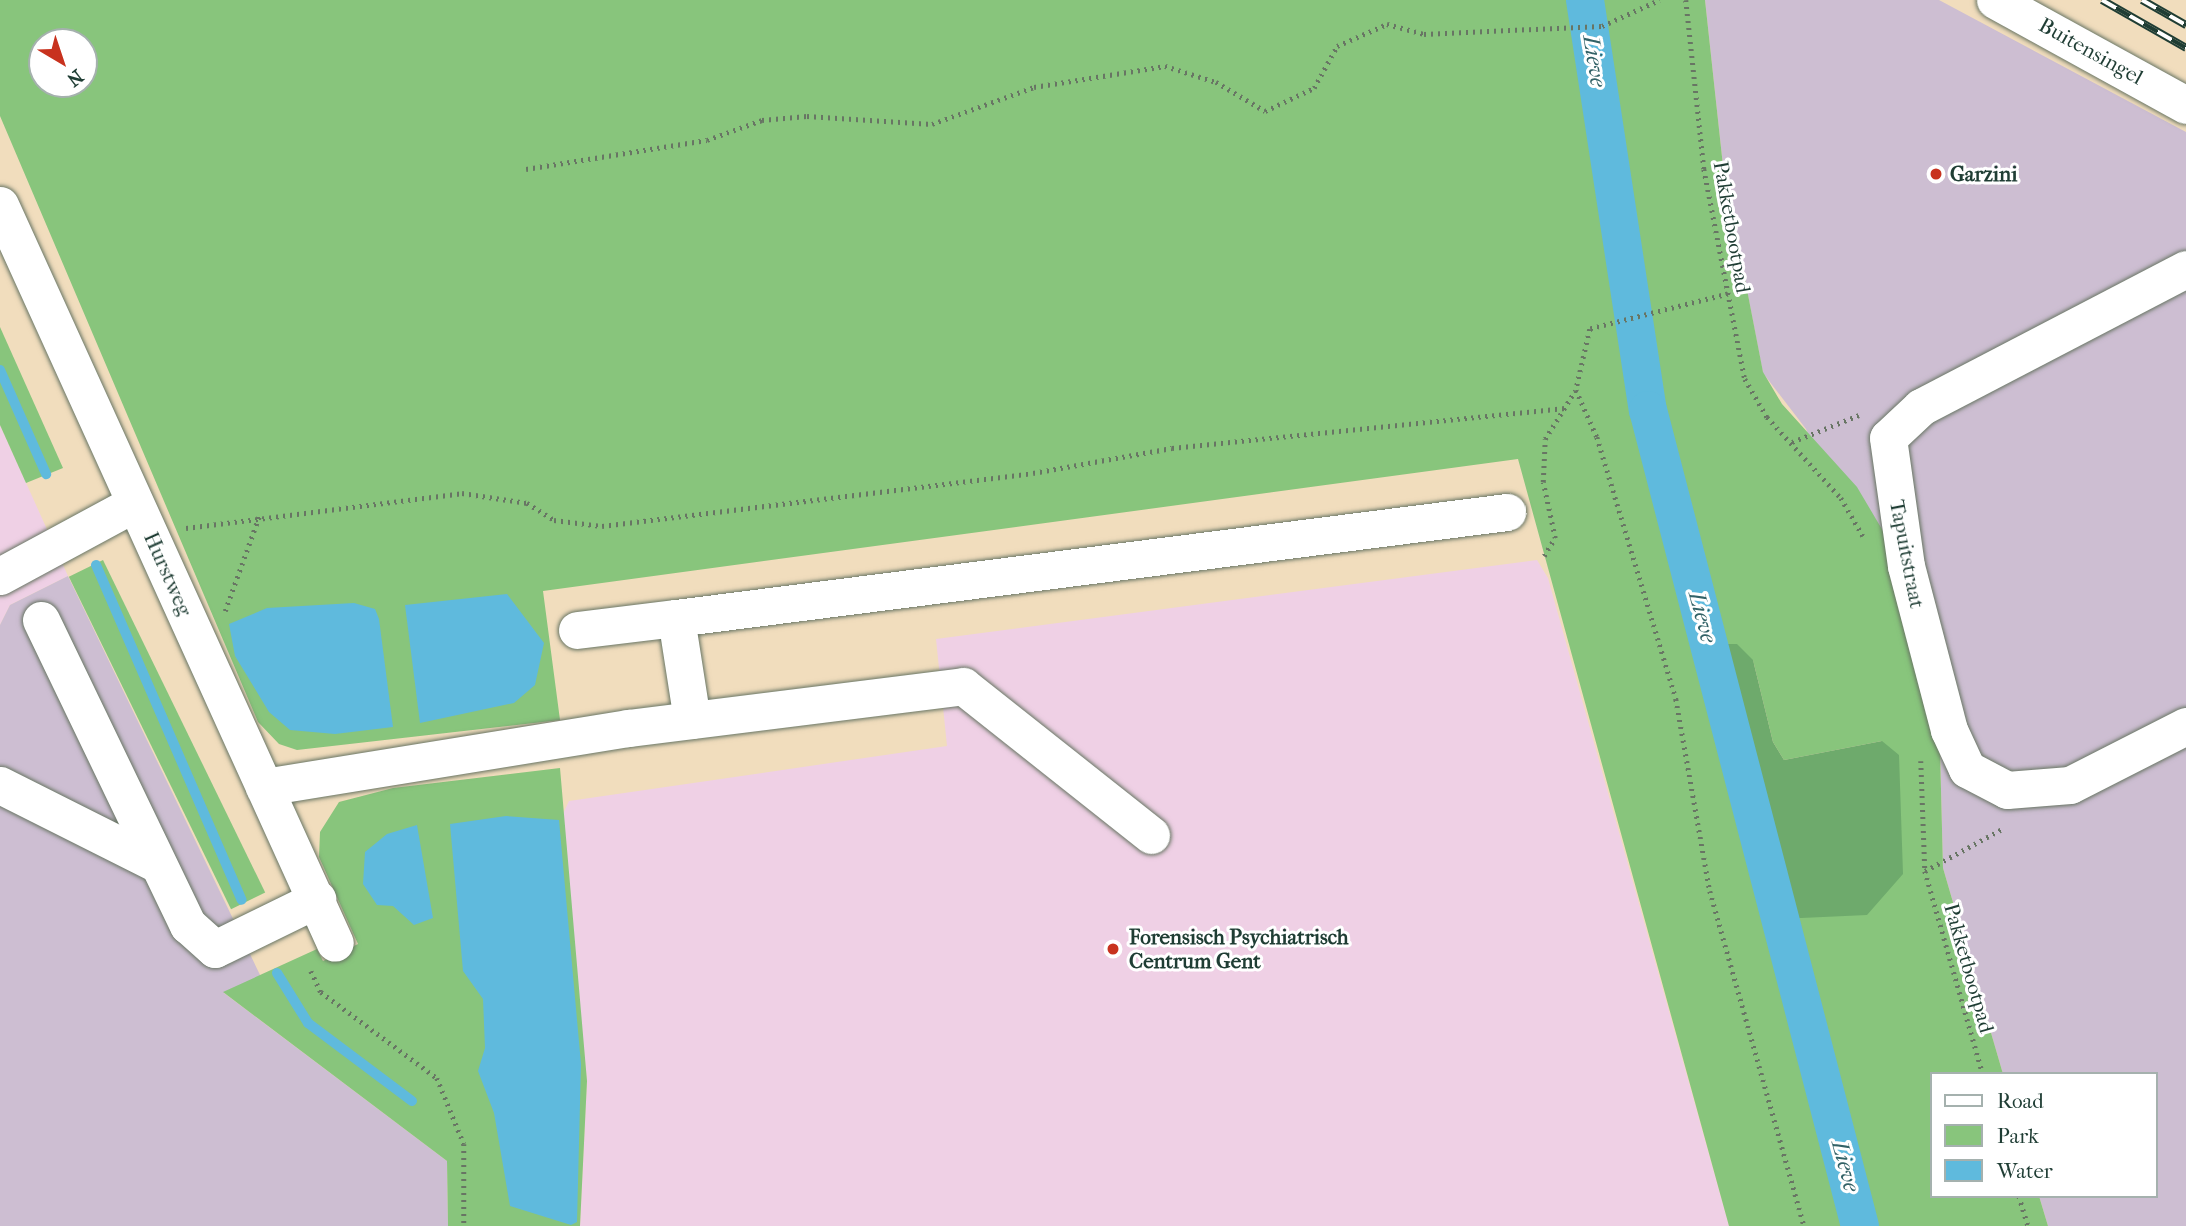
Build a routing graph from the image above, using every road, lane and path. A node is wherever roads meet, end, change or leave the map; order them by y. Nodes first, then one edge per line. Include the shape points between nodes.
1 (1659, 0) edge
2 (1686, 0) edge
3 (1995, 0) edge
4 (2186, 105) edge
5 (526, 169) dead end
6 (0, 205) edge
7 (2186, 269) edge
8 (1727, 294) junction
9 (1576, 390) junction
10 (1565, 408) junction
11 (1895, 428) junction
12 (1792, 442) junction
13 (1507, 512) dead end
14 (261, 513) junction
15 (142, 518) junction
16 (1868, 544) dead end
17 (1545, 556) dead end
18 (0, 576) edge
19 (676, 618) junction
20 (41, 620) dead end
21 (577, 630) dead end
22 (195, 636) junction
23 (692, 720) junction
24 (2186, 726) edge
25 (1921, 753) dead end
26 (0, 785) edge
27 (264, 788) junction
28 (2014, 790) junction
29 (1151, 835) dead end
30 (157, 864) junction
31 (1924, 871) junction
32 (317, 899) junction
33 (334, 943) dead end
34 (1982, 1072) edge
35 (2020, 1198) edge
36 (1804, 1226) edge
37 (2028, 1226) edge

1 - 5 path via 1602,26 1424,34 1387,24 1337,46 1314,88 1265,111 1216,82 1165,66 1034,87 932,124 807,116 762,120 707,140
2 - 8 path, Pakketbootpad via 1704,169
3 - 4 street, Buitensingel
6 - 15 street, Hurstweg
7 - 11 street via 1965,382 1904,416
8 - 9 path via 1590,328
8 - 12 path, Pakketbootpad via 1745,379 1766,417
9 - 10 path
9 - 36 path via 1597,437 1676,699 1710,891
10 - 14 path via 1172,449 1033,473 602,526 554,520 527,503 462,493 384,508
10 - 17 path via 1545,439 1543,482 1555,538
11 - 12 path via 1867,412
11 - 28 street, Tapuitstraat via 1888,438 1906,566 1949,730 1966,769
12 - 16 path, Pakketbootpad via 1841,499
13 - 19 street
14 - 15 path
14 - 22 path via 247,537 222,620
15 - 18 street
15 - 22 street, Hurstweg
19 - 21 street
19 - 23 street
20 - 30 street
22 - 27 street, Hurstweg
23 - 27 street
23 - 29 street via 963,686
24 - 28 street, Tapuitstraat via 2070,785
25 - 31 path, Pakketbootpad
26 - 30 street
27 - 32 street, Hurstweg
28 - 31 path via 2011,824
30 - 32 street via 188,925 215,949
31 - 34 path, Pakketbootpad
32 - 33 street, Hurstweg
35 - 37 path

